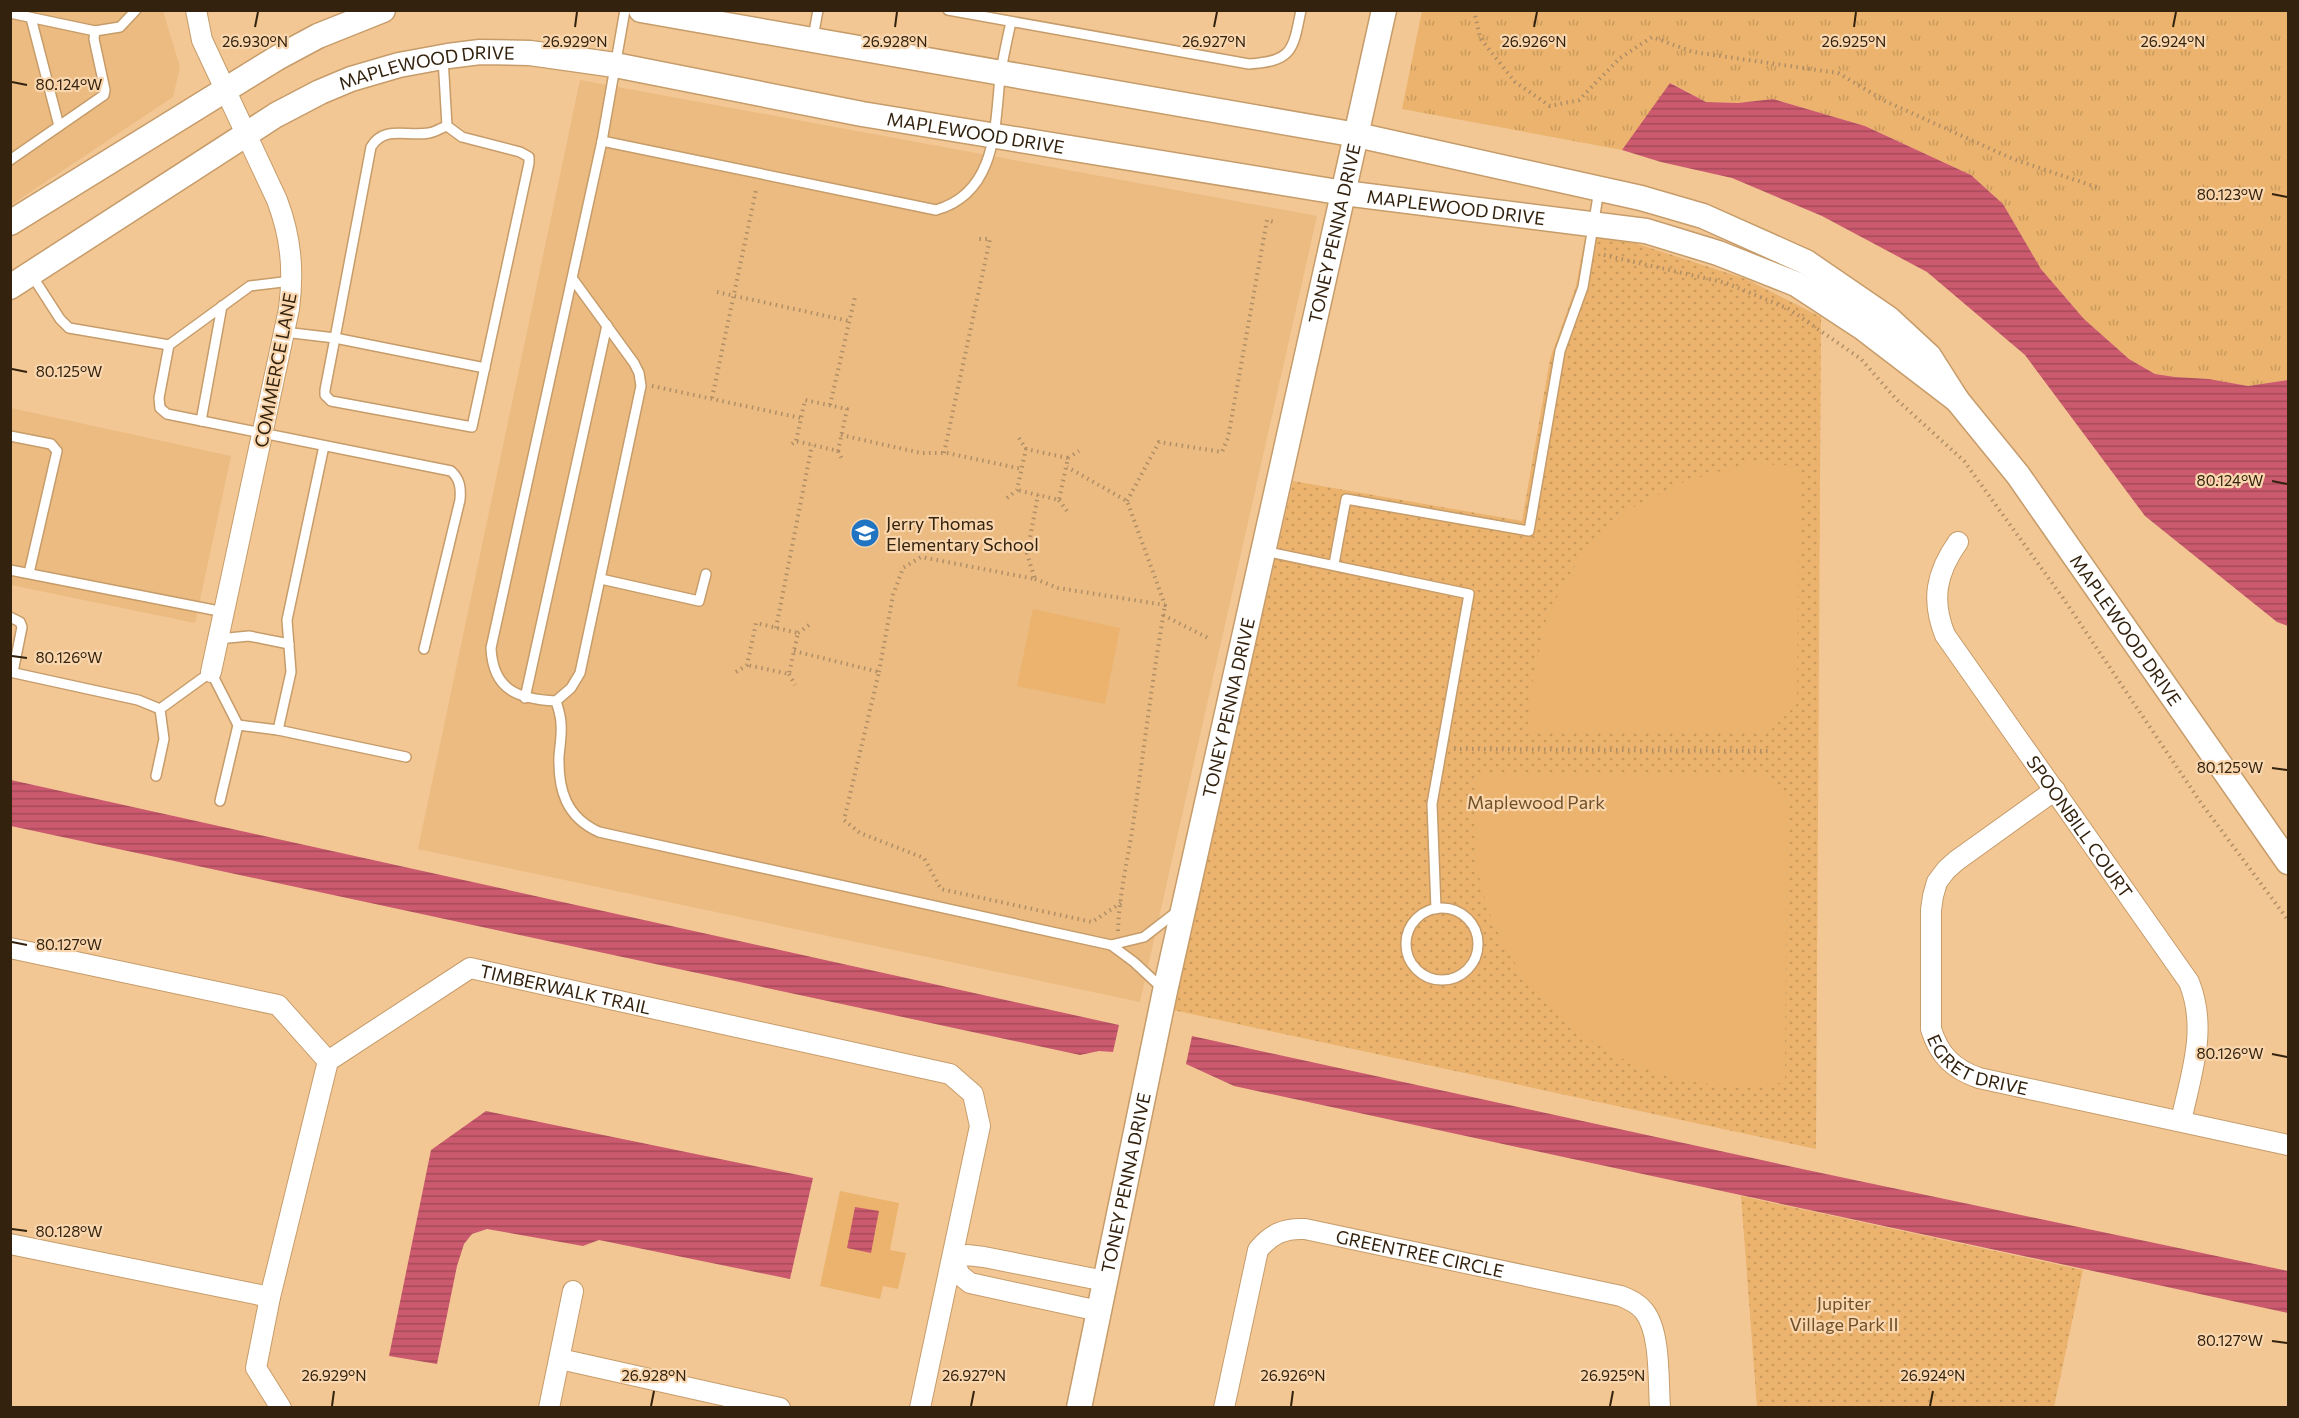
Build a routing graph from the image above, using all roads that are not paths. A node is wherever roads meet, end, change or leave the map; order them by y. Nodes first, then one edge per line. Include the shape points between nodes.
1 (136, 10) edge
2 (196, 10) edge
3 (625, 10) edge
4 (641, 10) edge
5 (818, 10) edge
6 (948, 10) edge
7 (1301, 10) edge
8 (1384, 10) edge
9 (374, 12) edge
10 (10, 13) edge
11 (31, 18) junction
12 (1011, 22) junction
13 (95, 32) junction
14 (813, 41) junction
15 (443, 56) junction
16 (615, 65) junction
17 (1001, 73) junction
18 (224, 90) junction
19 (59, 126) junction
20 (447, 126) junction
21 (245, 135) junction
22 (1357, 135) junction
23 (994, 136) junction
24 (602, 141) junction
25 (11, 159) edge
26 (1599, 188) junction
27 (1344, 193) junction
28 (10, 223) edge
29 (1593, 224) junction
30 (31, 274) junction
31 (572, 278) junction
32 (292, 281) junction
33 (10, 287) edge
34 (222, 306) junction
35 (607, 326) junction
36 (284, 332) junction
37 (335, 338) junction
38 (169, 345) junction
39 (484, 368) junction
40 (1957, 400) junction
41 (201, 421) junction
42 (262, 433) junction
43 (10, 435) edge
44 (324, 446) junction
45 (1958, 542) dead end
46 (1264, 551) junction
47 (1334, 564) junction
48 (10, 570) edge
49 (29, 573) junction
50 (706, 574) dead end
51 (601, 579) junction
52 (224, 612) junction
53 (10, 617) edge
54 (218, 639) junction
55 (288, 644) junction
56 (424, 649) dead end
57 (11, 672) edge
58 (211, 672) junction
59 (525, 698) junction
60 (556, 701) junction
61 (160, 709) junction
62 (238, 725) junction
63 (278, 730) junction
64 (406, 758) dead end
65 (156, 776) dead end
66 (2055, 790) junction
67 (220, 801) dead end
68 (2289, 862) edge
69 (1185, 905) junction
70 (1436, 909) junction
71 (1110, 945) junction
72 (10, 948) edge
73 (1165, 991) junction
74 (328, 1061) junction
75 (2181, 1121) junction
76 (2289, 1145) edge
77 (10, 1244) edge
78 (953, 1260) junction
79 (1105, 1281) junction
80 (573, 1292) dead end
81 (270, 1297) junction
82 (1099, 1311) junction
83 (560, 1359) junction
84 (281, 1407) edge
85 (549, 1407) edge
86 (780, 1407) edge
87 (920, 1407) edge
88 (1079, 1407) edge
89 (1224, 1407) edge
90 (1659, 1407) edge

1 - 13 lane via 120,27
2 - 18 street, COMMERCE LANE via 202,40
3 - 16 lane
4 - 14 street, MAPLEWOOD DRIVE
5 - 14 lane
6 - 12 lane
7 - 12 lane via 1294,44 1284,57 1249,64
8 - 22 street, TONEY PENNA DRIVE
9 - 18 street via 318,36
10 - 11 lane
11 - 13 lane
11 - 19 lane
12 - 17 lane
13 - 19 lane via 104,95
14 - 17 street, MAPLEWOOD DRIVE
15 - 16 street, MAPLEWOOD DRIVE via 530,53
15 - 20 lane
15 - 21 street, MAPLEWOOD DRIVE via 351,79 276,115
16 - 23 street, MAPLEWOOD DRIVE
16 - 24 lane
17 - 22 street, MAPLEWOOD DRIVE
17 - 23 lane
18 - 21 street, COMMERCE LANE
18 - 28 street
19 - 25 lane
20 - 37 lane via 428,133 383,135 371,147
20 - 39 lane via 462,138 520,152 528,157 529,163
21 - 30 street, MAPLEWOOD DRIVE
21 - 32 street, COMMERCE LANE via 286,226
22 - 26 street, MAPLEWOOD DRIVE
22 - 27 street, TONEY PENNA DRIVE
23 - 24 lane via 977,182 962,198 936,210
23 - 27 street, MAPLEWOOD DRIVE
24 - 31 lane
26 - 29 lane
26 - 40 street, MAPLEWOOD DRIVE via 1703,216 1806,262 1889,319 1929,356
27 - 29 street, MAPLEWOOD DRIVE
27 - 46 street, TONEY PENNA DRIVE
29 - 40 street, MAPLEWOOD DRIVE via 1646,231 1718,253 1796,284 1863,328
29 - 47 lane via 1583,287 1560,351 1529,531 1346,499
30 - 33 street, MAPLEWOOD DRIVE
30 - 38 lane via 69,328
31 - 35 lane
31 - 59 lane via 491,648 495,675
32 - 34 lane via 250,286
32 - 36 street, COMMERCE LANE
34 - 38 lane
34 - 41 lane
35 - 51 lane via 634,363 640,383
35 - 59 lane
36 - 37 lane
36 - 42 street, COMMERCE LANE
37 - 39 lane
37 - 39 lane via 325,390 332,401 472,427
38 - 41 lane via 160,408 167,414
40 - 68 street, MAPLEWOOD DRIVE via 2019,475
41 - 42 lane
42 - 44 lane
42 - 52 street, COMMERCE LANE
43 - 49 lane via 51,444 57,451
44 - 55 lane via 287,620
44 - 56 lane via 451,471 458,477 460,500
45 - 66 street, SPOONBILL COURT via 1939,578 1936,607 1942,628
46 - 47 lane
46 - 69 street, TONEY PENNA DRIVE
47 - 70 lane via 1469,594 1432,804
48 - 49 lane
49 - 52 lane
50 - 51 lane via 699,601
51 - 60 lane via 580,674
52 - 54 street, COMMERCE LANE
53 - 57 lane via 22,627
54 - 55 lane via 249,636
54 - 58 street, COMMERCE LANE
55 - 63 lane via 291,672
57 - 61 lane via 138,700
58 - 61 lane
58 - 62 lane
59 - 60 lane
60 - 71 lane via 561,723 559,783 569,809 599,832
61 - 65 lane via 164,739
62 - 63 lane
62 - 67 lane
63 - 64 lane
66 - 75 street, SPOONBILL COURT via 2183,970 2194,994 2199,1034
66 - 75 street, EGRET DRIVE via 1956,861 1937,882 1931,910 1931,1029 1935,1043 1952,1065 1979,1078
69 - 71 lane via 1144,938
69 - 73 street, TONEY PENNA DRIVE
70 - 70 lane via 1413,921 1405,941 1407,954 1426,977 1453,978 1472,963 1477,935 1463,914
71 - 73 lane via 1151,975
72 - 74 street via 278,1005
73 - 79 street, TONEY PENNA DRIVE
74 - 78 street, TIMBERWALK TRAIL via 470,968 950,1074 973,1094 980,1126
74 - 81 street
75 - 76 street, EGRET DRIVE
77 - 81 street
78 - 79 street via 967,1255 984,1257
78 - 82 street via 960,1275 970,1282
78 - 87 street, TIMBERWALK TRAIL
79 - 82 street, TONEY PENNA DRIVE
80 - 83 street
81 - 84 street via 256,1368
82 - 88 street, TONEY PENNA DRIVE
83 - 85 street
83 - 86 street
89 - 90 street, GREENTREE CIRCLE via 1258,1250 1278,1232 1291,1228 1633,1301 1651,1322

